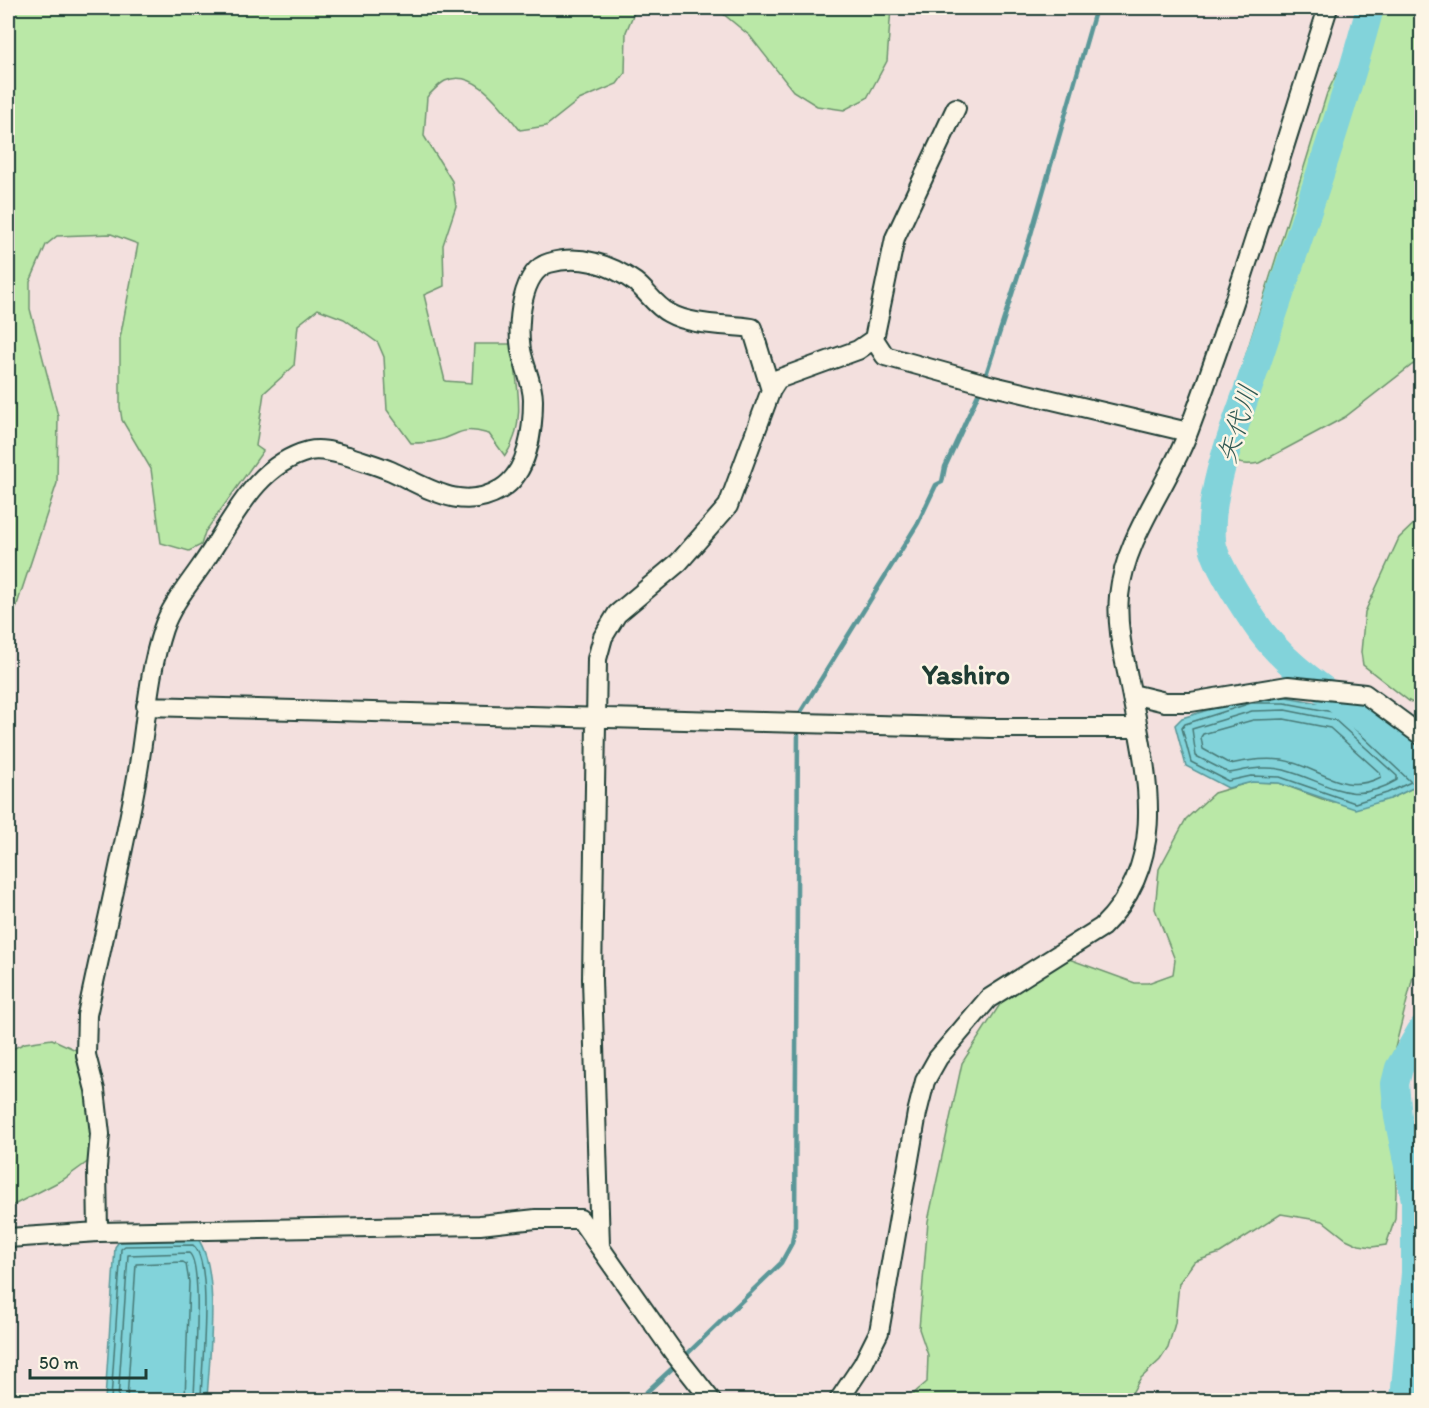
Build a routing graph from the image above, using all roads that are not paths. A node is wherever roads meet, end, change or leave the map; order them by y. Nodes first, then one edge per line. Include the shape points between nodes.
1 (1328, 8) edge
2 (956, 108) dead end
3 (874, 339) junction
4 (771, 390) junction
5 (1188, 432) junction
6 (1132, 694) junction
7 (146, 706) junction
8 (595, 717) junction
9 (1137, 728) junction
10 (1422, 736) edge
11 (98, 1232) junction
12 (8, 1238) edge
13 (600, 1245) junction
14 (711, 1401) edge
15 (839, 1401) edge

1 - 5 street
2 - 3 street via 895,238
3 - 4 street via 858,350 778,379
3 - 5 street via 885,356
4 - 7 street via 752,328 681,319 665,312 635,282 591,260 571,258 546,264 528,280 522,308 521,347 533,398 528,445 519,472 503,488 484,497 464,499 440,496 389,470 332,451 311,450 276,466 241,501 164,627
4 - 8 street via 728,506 679,562 617,614 603,637 597,659
5 - 6 street via 1125,564 1119,625
6 - 9 street
6 - 10 street via 1165,702 1191,702 1288,686 1365,694
7 - 8 street
7 - 11 street via 138,771 87,1015 86,1055 100,1134
8 - 9 street
8 - 13 street via 592,979
9 - 15 street via 1149,798 1148,840 1133,881 1116,913 1102,927 988,999 938,1058 925,1082 917,1113 879,1332
11 - 12 street
11 - 13 street via 468,1226 580,1219
13 - 14 street

